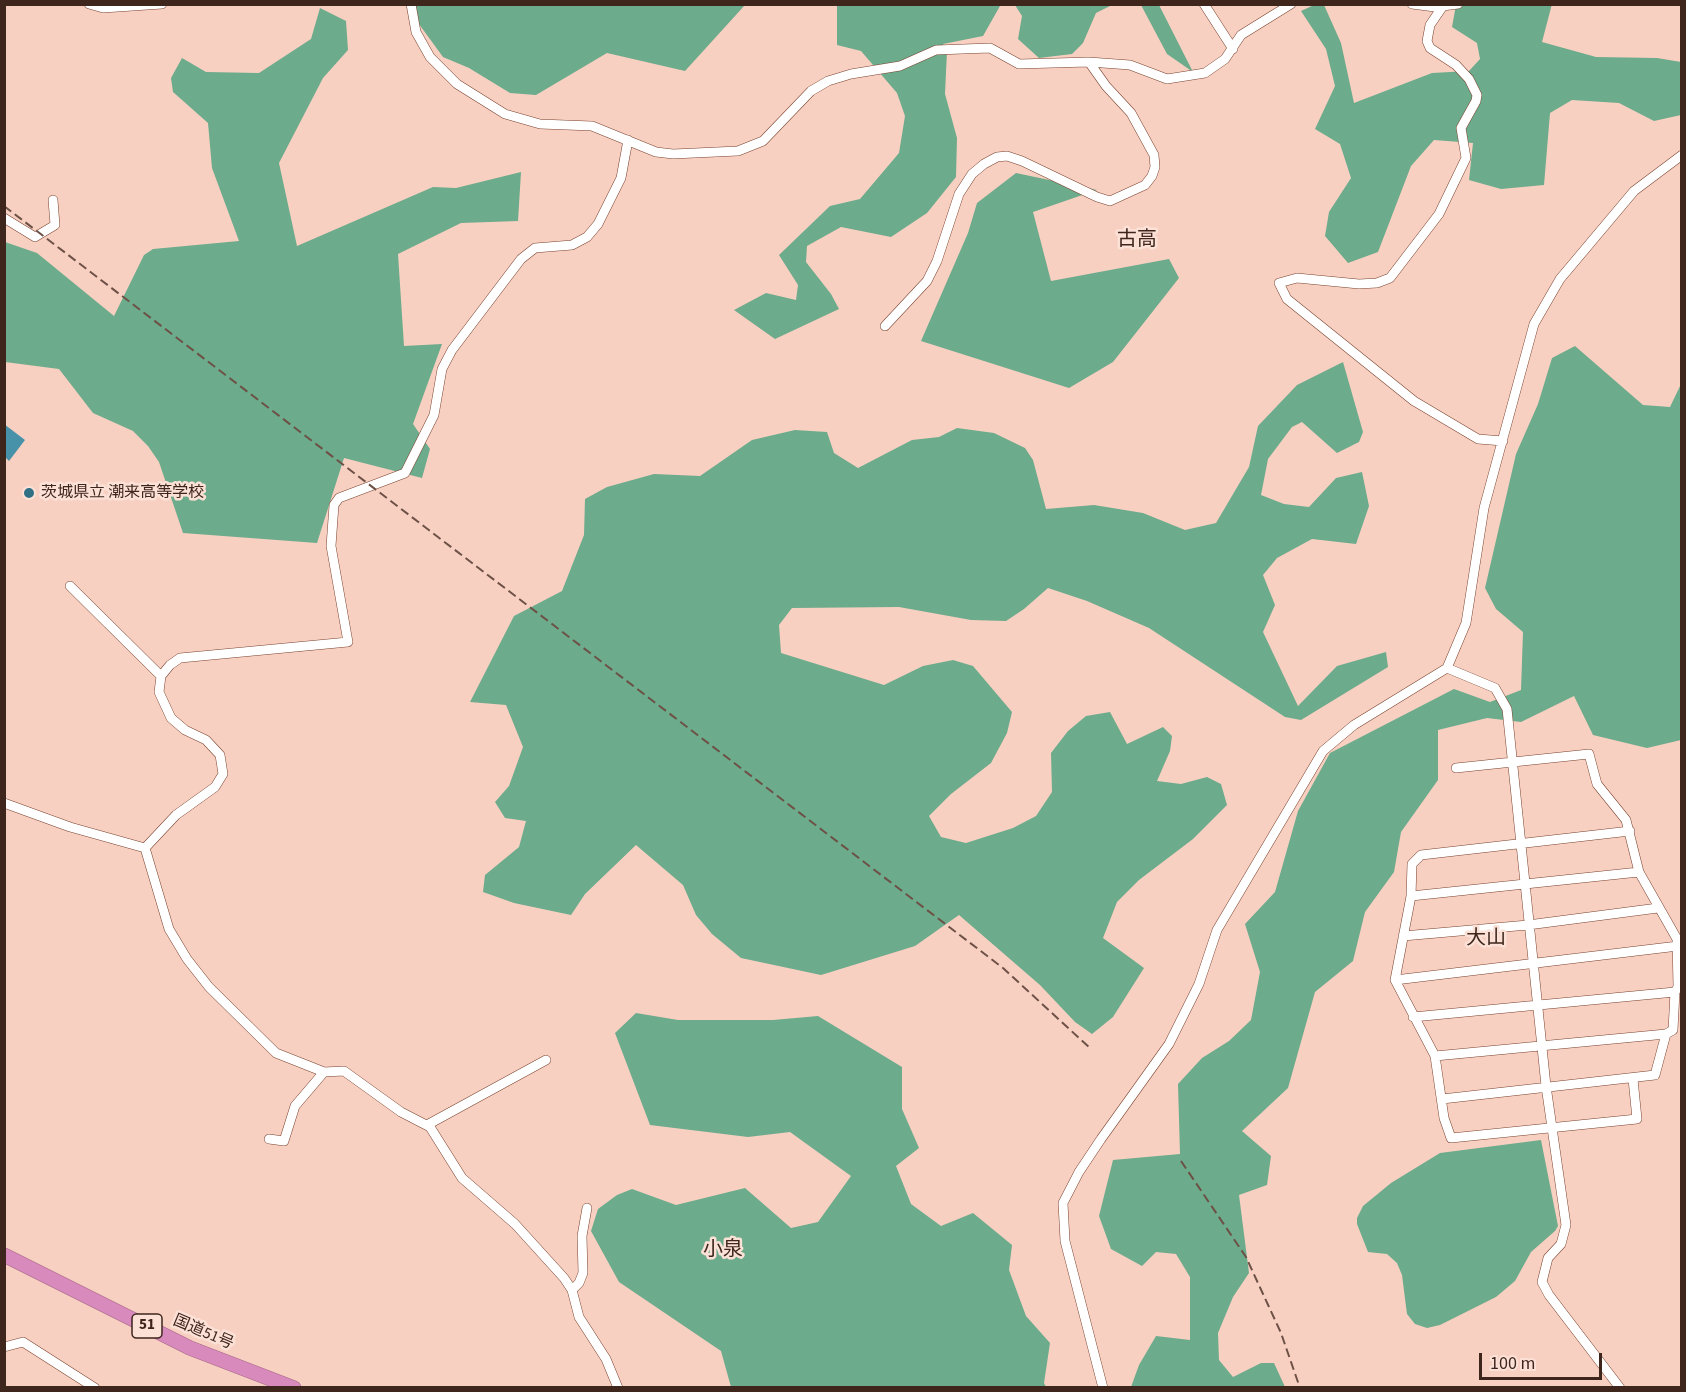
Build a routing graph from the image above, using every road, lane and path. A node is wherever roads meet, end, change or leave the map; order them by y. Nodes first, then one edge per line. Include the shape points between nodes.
1 (89, 4) edge
2 (162, 4) edge
3 (411, 4) edge
4 (1204, 4) edge
5 (1291, 4) edge
6 (1412, 4) edge
7 (1458, 4) edge
8 (1443, 6) junction
9 (1233, 49) junction
10 (1089, 62) junction
11 (627, 140) junction
12 (1682, 155) edge
13 (53, 200) dead end
14 (4, 218) edge
15 (885, 326) dead end
16 (1503, 441) junction
17 (70, 586) dead end
18 (1447, 668) junction
19 (161, 676) junction
20 (1511, 761) junction
21 (1456, 768) dead end
22 (4, 803) edge
23 (1630, 831) junction
24 (1521, 844) junction
25 (145, 848) junction
26 (1639, 872) junction
27 (1525, 884) junction
28 (1411, 896) junction
29 (1658, 908) junction
30 (1528, 925) junction
31 (1403, 936) junction
32 (1678, 946) junction
33 (1532, 964) junction
34 (1395, 980) junction
35 (1675, 992) junction
36 (1537, 1006) junction
37 (1413, 1017) junction
38 (1666, 1034) junction
39 (1542, 1047) junction
40 (1434, 1056) junction
41 (546, 1060) dead end
42 (324, 1072) junction
43 (1633, 1079) junction
44 (1546, 1086) junction
45 (1442, 1099) junction
46 (427, 1125) junction
47 (1552, 1129) junction
48 (269, 1139) dead end
49 (587, 1208) dead end
50 (4, 1255) edge
51 (572, 1290) junction
52 (4, 1347) edge
53 (95, 1388) edge
54 (294, 1388) edge
55 (618, 1388) edge
56 (1103, 1388) edge
57 (1620, 1388) edge

1 - 2 street via 103,8
3 - 11 street via 416,32 430,57 457,84 506,114 540,124 592,126
4 - 9 street
5 - 9 street via 1241,35
6 - 8 street
7 - 8 street
8 - 16 street via 1430,25 1426,40 1430,48 1470,79 1477,94 1461,128 1466,158 1439,214 1390,278 1377,284 1297,278 1279,283 1287,299 1414,400 1478,439
9 - 10 street via 1205,73 1185,78 1167,79 1130,65
10 - 11 street via 1019,64 990,48 936,50 900,66 828,81 811,91 763,141 738,151 673,154 656,152
10 - 15 street via 1131,113 1154,154 1152,176 1145,185 1110,201 1015,159 997,158 984,164 959,194 927,281
11 - 19 street via 621,178 588,237 572,244 535,248 521,259 452,351 442,369 434,415 405,473 339,498 334,505 331,546 348,642 190,656 180,658
12 - 16 street via 1634,191 1560,279 1534,324
13 - 14 street via 55,225 35,237
16 - 18 street via 1484,508 1466,623
17 - 19 street
18 - 20 street via 1495,688 1502,698 1507,709
18 - 56 street via 1354,725 1323,751 1217,930 1199,984 1169,1044 1079,1172 1064,1203 1065,1241
19 - 25 street via 159,692 171,718 206,740 219,755 223,774 215,788 176,815
20 - 21 street
20 - 23 street via 1590,754 1598,784
20 - 24 street
22 - 25 street
23 - 24 street
23 - 26 street
24 - 27 street
24 - 28 street via 1421,855 1412,864
25 - 42 street via 170,929 209,987 276,1053
26 - 27 street
26 - 29 street
27 - 28 street
27 - 30 street
28 - 31 street
29 - 30 street
29 - 32 street
30 - 31 street
30 - 33 street
31 - 34 street
32 - 33 street
32 - 35 street
33 - 34 street
33 - 36 street
34 - 37 street
35 - 36 street
35 - 38 street via 1673,1030
36 - 37 street
36 - 39 street
37 - 40 street
38 - 39 street
38 - 43 street via 1655,1075
39 - 40 street
39 - 44 street
40 - 45 street
41 - 46 street
42 - 46 street via 344,1071 401,1112
42 - 48 street via 295,1106 284,1141
43 - 44 street
43 - 47 street via 1637,1119
44 - 45 street
44 - 47 street
45 - 47 street via 1451,1138
46 - 51 street via 462,1178 515,1224
47 - 57 street via 1566,1225 1561,1244 1545,1265 1542,1282
49 - 51 street via 582,1273
50 - 54 highway, 国道51号 / 51 via 190,1348
51 - 55 street via 579,1317 606,1359
52 - 53 street via 23,1342

